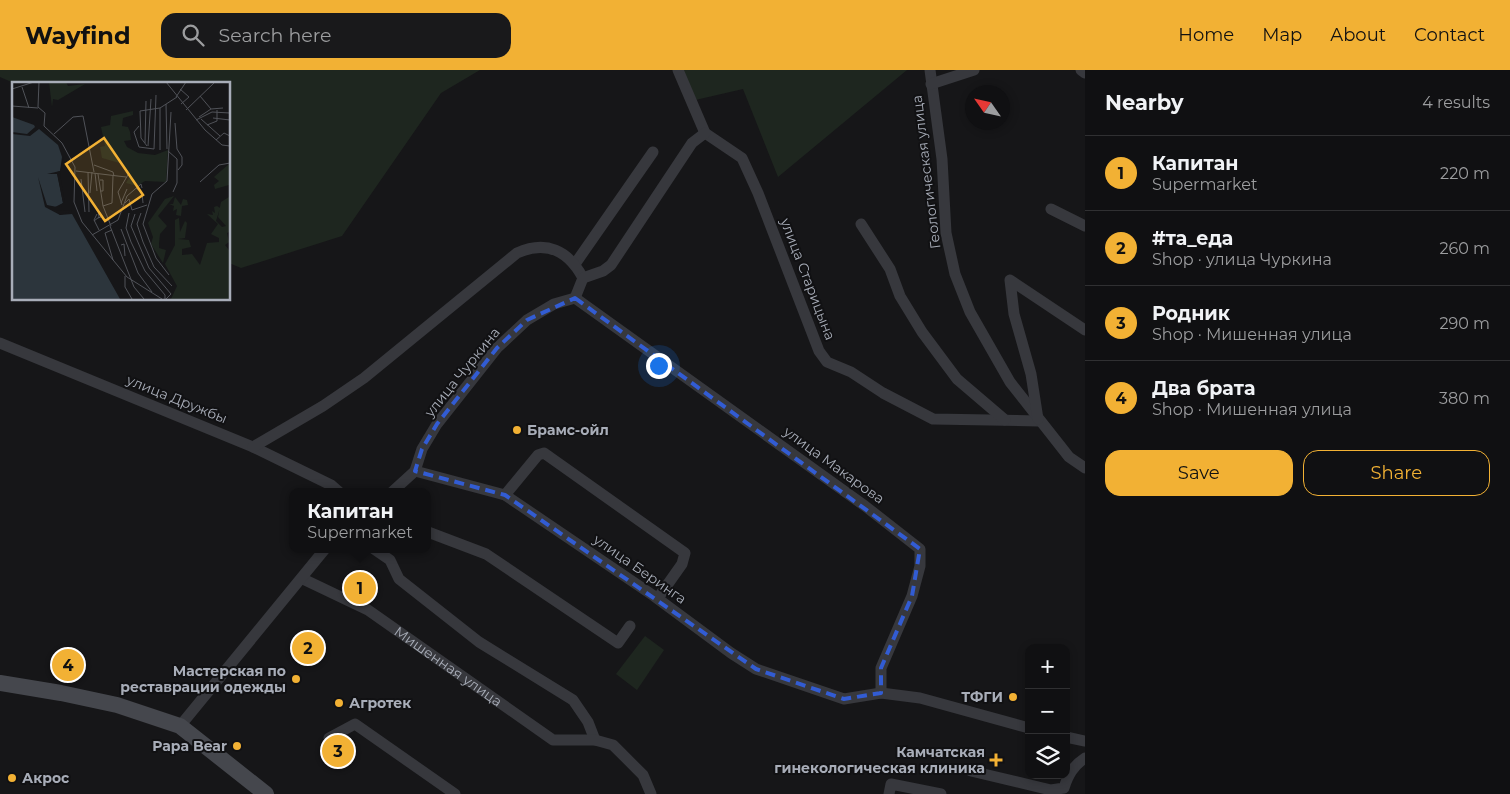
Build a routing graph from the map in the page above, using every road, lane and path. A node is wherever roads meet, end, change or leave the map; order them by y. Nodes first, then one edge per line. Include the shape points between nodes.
1 (678, 70) edge
2 (930, 70) edge
3 (974, 70) edge
4 (1082, 70) edge
5 (1085, 73) edge
6 (931, 84) junction
7 (705, 133) junction
8 (652, 152) dead end
9 (1050, 210) dead end
10 (861, 224) dead end
11 (1085, 226) edge
12 (576, 264) junction
13 (582, 278) junction
14 (575, 298) junction
15 (1085, 330) edge
16 (0, 343) edge
17 (1005, 420) junction
18 (1038, 421) junction
19 (253, 447) junction
20 (1085, 468) edge
21 (415, 471) junction
22 (334, 488) edge
23 (396, 488) edge
24 (505, 495) junction
25 (431, 533) edge
26 (322, 553) edge
27 (380, 553) edge
28 (302, 579) junction
29 (658, 598) junction
30 (630, 626) dead end
31 (0, 683) edge
32 (881, 693) junction
33 (180, 726) junction
34 (1025, 727) edge
35 (329, 738) dead end
36 (1070, 738) edge
37 (595, 740) junction
38 (1085, 741) edge
39 (1085, 758) edge
40 (971, 771) dead end
41 (1068, 791) edge
42 (266, 794) edge
43 (454, 794) edge
44 (651, 794) edge
45 (889, 794) edge
46 (941, 794) edge

1 - 7 street
2 - 6 street, Геологическая улица
3 - 6 street
4 - 5 street
6 - 18 street, Геологическая улица via 942,159 946,233 956,274 970,312 1010,382
7 - 13 street via 692,143 611,265
7 - 17 street, улица Старицына via 742,158 819,351 827,362 851,372 933,419
8 - 12 street
9 - 11 street
10 - 17 street via 890,269 900,296 934,348 957,379
12 - 13 street
12 - 19 street via 560,252 534,246 517,253 364,378
13 - 14 street
14 - 21 street, улица Чуркина via 554,304 527,320 497,348 437,424 422,449
14 - 32 street, улица Макарова via 920,549 920,566 912,596 881,668
15 - 18 street via 1010,280 1014,314 1031,374
16 - 19 street, улица Дружбы
17 - 18 street, улица Старицына
18 - 20 street, Геологическая улица via 1069,457
19 - 22 street, улица Дружбы
21 - 23 street, улица Чуркина
21 - 24 street, улица Беринга
24 - 29 street, улица Беринга
24 - 29 street via 538,455 544,453 685,553 682,564
25 - 30 street via 486,554 618,643
26 - 28 street
27 - 37 street via 390,560 399,579 479,642 573,700 588,722
28 - 33 street
28 - 37 street, Мишенная улица via 368,610 552,740
29 - 32 street, улица Беринга via 756,669 844,699
31 - 33 main road via 117,705
32 - 34 street via 920,698
33 - 42 main road
35 - 43 street via 355,724
36 - 38 street
37 - 44 street, Мишенная улица via 613,745 643,775
39 - 41 street via 1067,776
40 - 41 street via 1050,790
45 - 46 street via 891,784

